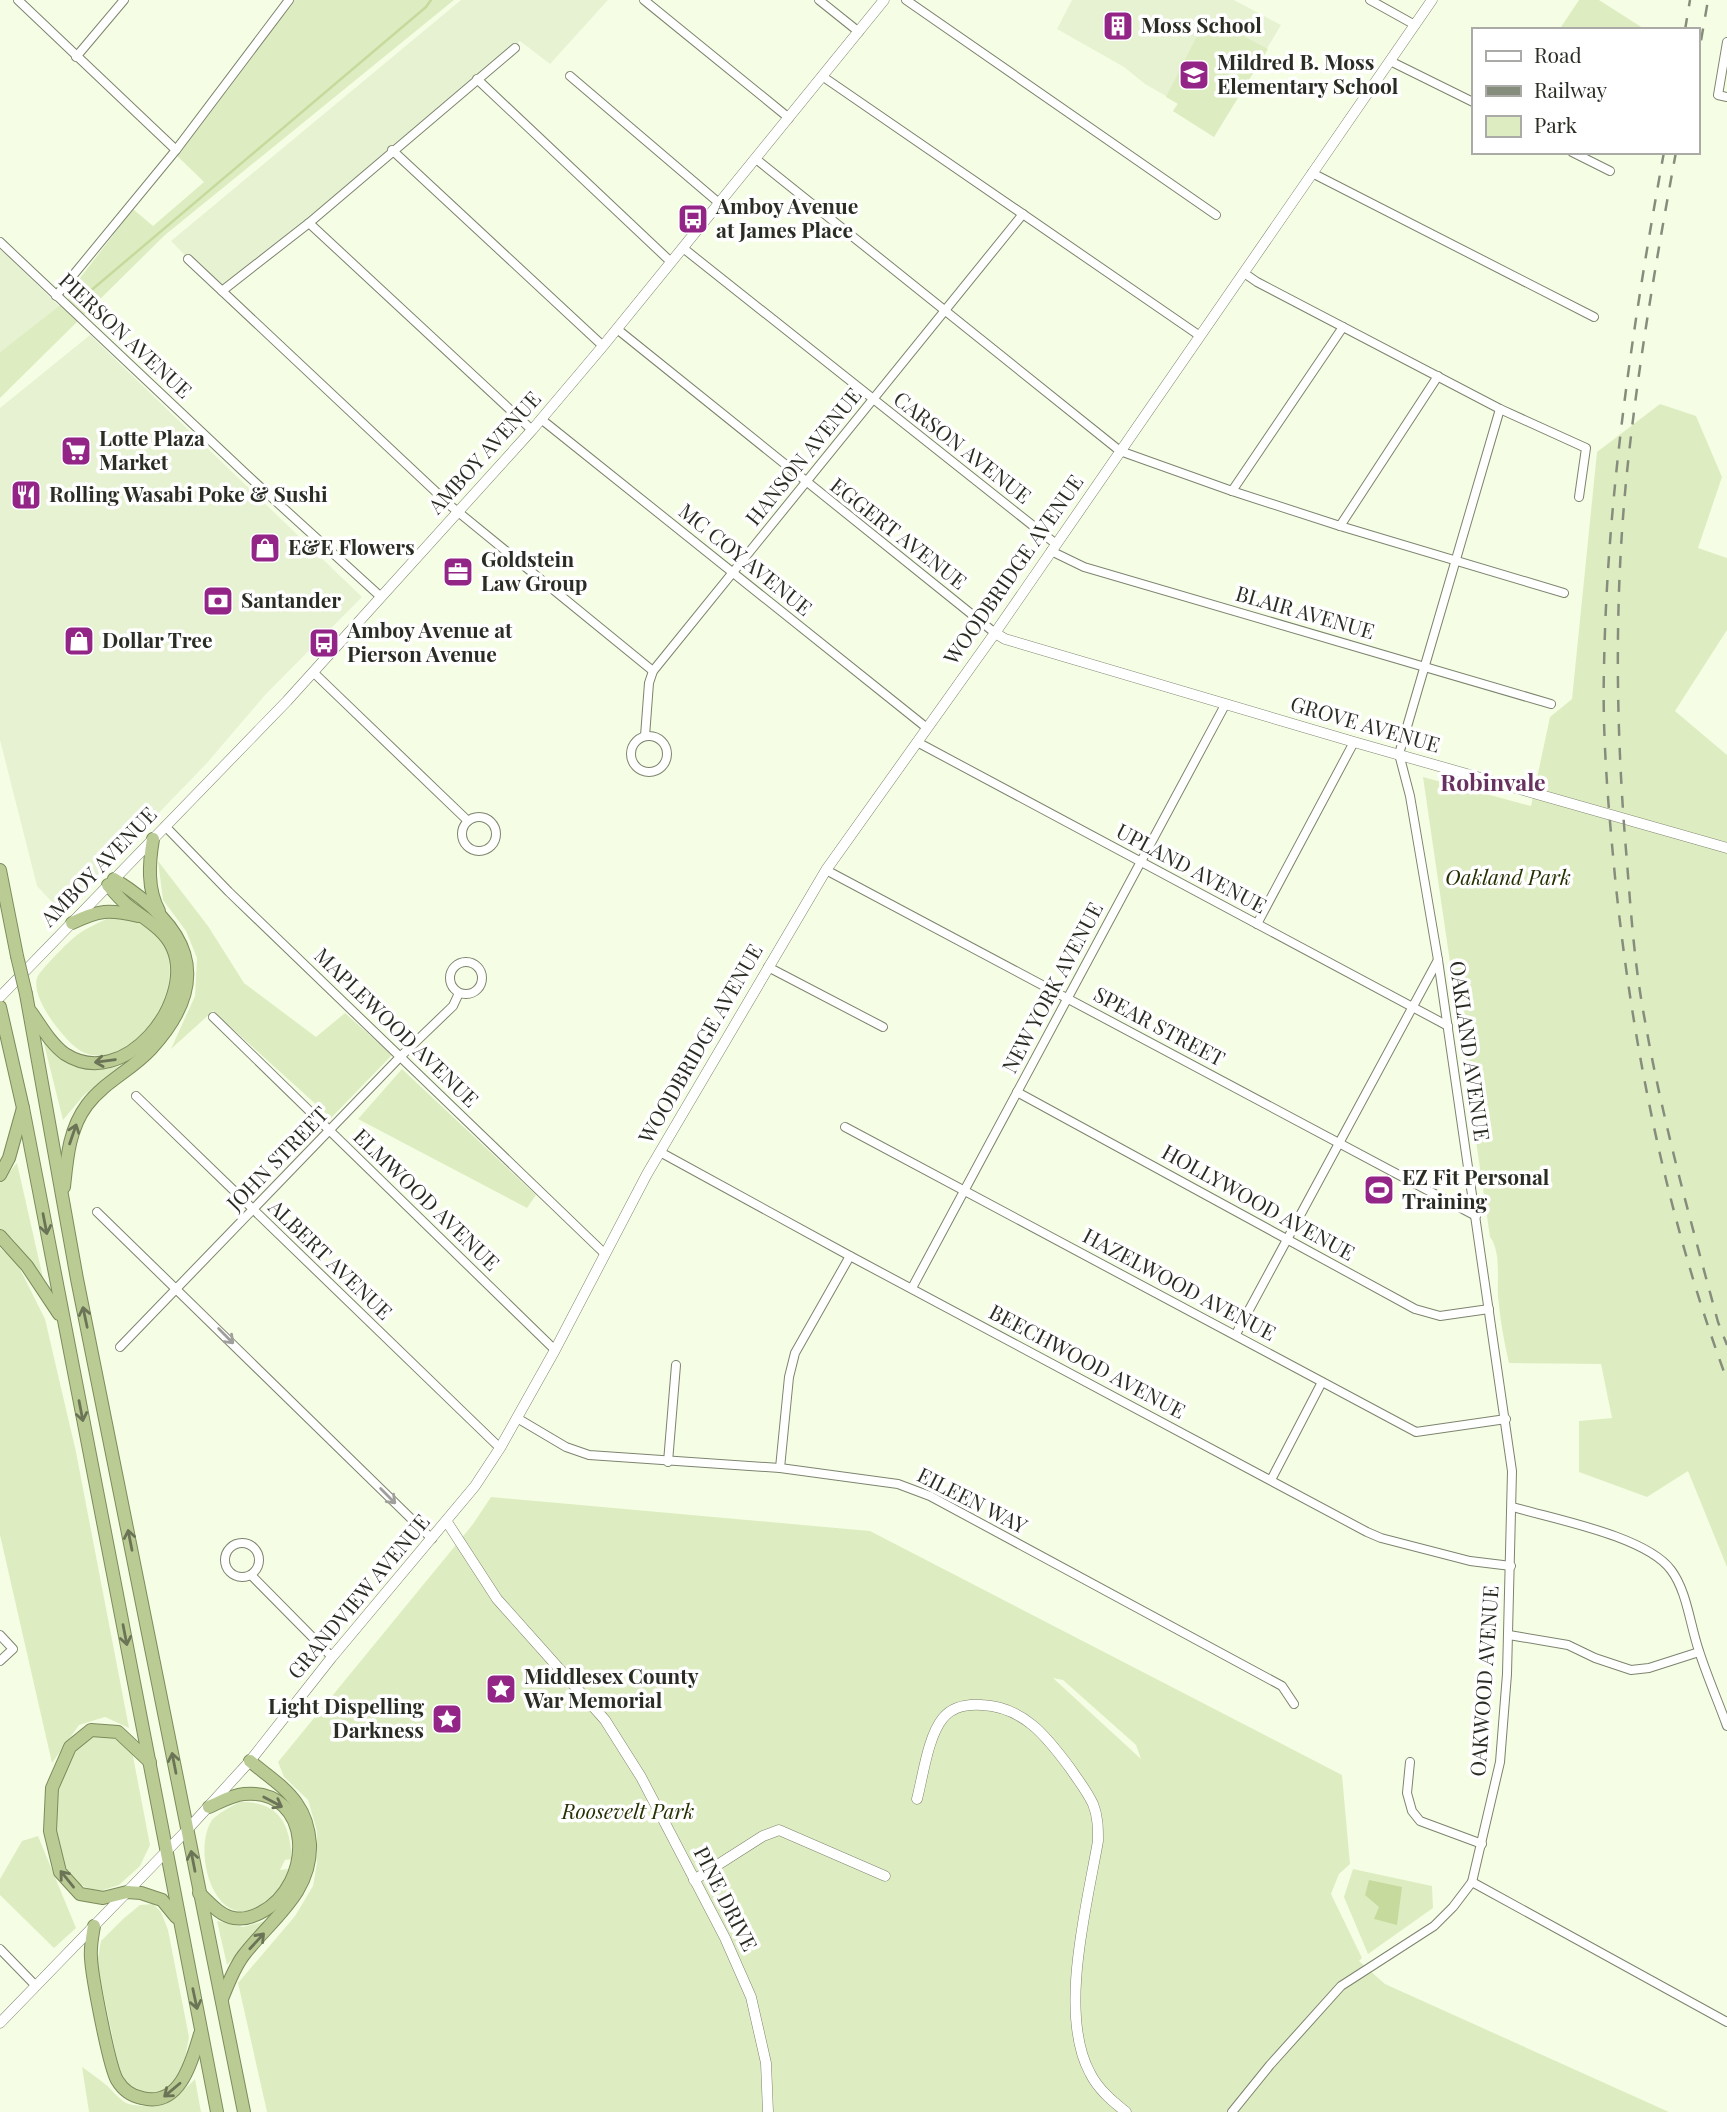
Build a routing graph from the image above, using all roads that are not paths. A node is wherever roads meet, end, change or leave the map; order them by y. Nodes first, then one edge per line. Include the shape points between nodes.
1 (18, 0) edge
2 (124, 0) edge
3 (289, 0) edge
4 (644, 0) edge
5 (819, 0) edge
6 (884, 0) edge
7 (906, 0) edge
8 (1370, 0) edge
9 (1432, 0) edge
10 (1415, 25) junction
11 (859, 32) junction
12 (1727, 43) edge
13 (515, 48) dead end
14 (76, 57) junction
15 (1390, 61) junction
16 (570, 76) dead end
17 (822, 76) junction
18 (477, 79) junction
19 (1723, 96) edge
20 (1472, 102) edge
21 (789, 118) junction
22 (176, 150) junction
23 (392, 150) junction
24 (1576, 154) edge
25 (756, 159) junction
26 (1610, 171) dead end
27 (1312, 173) junction
28 (719, 202) junction
29 (1023, 215) junction
30 (1216, 215) dead end
31 (309, 223) junction
32 (0, 242) edge
33 (683, 248) junction
34 (188, 259) dead end
35 (671, 262) junction
36 (1244, 273) junction
37 (222, 292) junction
38 (57, 296) junction
39 (946, 310) junction
40 (1594, 317) dead end
41 (1343, 327) junction
42 (617, 328) junction
43 (1200, 336) junction
44 (603, 346) junction
45 (1438, 376) junction
46 (873, 400) junction
47 (1500, 409) junction
48 (541, 419) junction
49 (531, 430) junction
50 (1120, 451) junction
51 (806, 483) junction
52 (1231, 491) junction
53 (1578, 497) dead end
54 (458, 512) junction
55 (1340, 526) junction
56 (1054, 548) junction
57 (1456, 561) junction
58 (733, 573) junction
59 (1564, 593) dead end
60 (382, 597) junction
61 (995, 633) junction
62 (1424, 666) junction
63 (653, 671) junction
64 (313, 672) junction
65 (1551, 704) dead end
66 (1225, 705) junction
67 (927, 728) junction
68 (645, 736) junction
69 (917, 742) junction
70 (1354, 743) junction
71 (1399, 754) junction
72 (468, 821) junction
73 (165, 826) junction
74 (153, 839) junction
75 (1727, 848) edge
76 (1141, 862) junction
77 (0, 870) edge
78 (826, 870) junction
79 (111, 882) junction
80 (143, 917) junction
81 (164, 920) junction
82 (72, 923) junction
83 (1257, 924) junction
84 (1438, 960) junction
85 (768, 967) junction
86 (459, 993) junction
87 (0, 997) edge
88 (1068, 999) junction
89 (27, 1001) junction
90 (1412, 1007) junction
91 (1, 1010) edge
92 (213, 1017) dead end
93 (1448, 1026) junction
94 (883, 1027) dead end
95 (400, 1057) junction
96 (1017, 1093) junction
97 (136, 1096) dead end
98 (23, 1108) junction
99 (845, 1127) dead end
100 (329, 1130) junction
101 (1338, 1143) junction
102 (660, 1152) junction
103 (647, 1174) joint
104 (0, 1175) edge
105 (966, 1191) junction
106 (63, 1201) junction
107 (253, 1210) junction
108 (97, 1212) dead end
109 (1476, 1216) junction
110 (0, 1236) edge
111 (1286, 1239) junction
112 (604, 1253) junction
113 (850, 1256) junction
114 (912, 1288) junction
115 (177, 1289) junction
116 (1489, 1309) junction
117 (63, 1320) junction
118 (1236, 1334) junction
119 (120, 1347) dead end
120 (555, 1350) junction
121 (676, 1365) dead end
122 (1322, 1382) junction
123 (517, 1418) junction
124 (1506, 1419) junction
125 (1508, 1437) joint
126 (500, 1448) junction
127 (668, 1462) junction
128 (780, 1468) junction
129 (1271, 1480) junction
130 (1513, 1507) junction
131 (447, 1522) junction
132 (432, 1539) junction
133 (1511, 1566) junction
134 (251, 1575) junction
135 (0, 1635) edge
136 (1509, 1635) junction
137 (1699, 1652) junction
138 (332, 1657) junction
139 (0, 1661) edge
140 (1294, 1704) dead end
141 (1727, 1726) edge
142 (250, 1761) junction
143 (150, 1762) junction
144 (1410, 1762) dead end
145 (917, 1799) dead end
146 (209, 1807) junction
147 (187, 1830) junction
148 (1482, 1844) junction
149 (166, 1851) junction
150 (885, 1876) dead end
151 (694, 1880) junction
152 (1472, 1882) junction
153 (127, 1892) junction
154 (199, 1893) junction
155 (178, 1919) junction
156 (94, 1926) junction
157 (0, 1949) edge
158 (35, 1985) junction
159 (222, 1999) junction
160 (1727, 2022) edge
161 (0, 2023) edge
162 (201, 2031) junction
163 (217, 2112) edge
164 (244, 2112) edge
165 (768, 2112) edge
166 (1126, 2112) edge
167 (1232, 2112) edge

1 - 14 street
2 - 14 street
3 - 22 street
4 - 21 street
5 - 11 street
6 - 11 street, AMBOY AVENUE
7 - 30 street
8 - 10 street
9 - 10 street, WOODBRIDGE AVENUE
10 - 15 street, WOODBRIDGE AVENUE
11 - 17 street, AMBOY AVENUE
12 - 19 street
13 - 18 street
14 - 22 street
15 - 20 street
15 - 27 street, WOODBRIDGE AVENUE
16 - 28 street
17 - 21 street, AMBOY AVENUE
17 - 29 street
18 - 23 street
18 - 35 street
21 - 25 street, AMBOY AVENUE
22 - 38 street
23 - 31 street
23 - 44 street
24 - 26 street
25 - 28 street, AMBOY AVENUE
25 - 39 street
27 - 36 street, WOODBRIDGE AVENUE
27 - 40 street
28 - 33 street, AMBOY AVENUE
29 - 39 street, HANSON AVENUE
29 - 43 street
31 - 37 street
31 - 49 street
32 - 38 street, PIERSON AVENUE
33 - 35 street, AMBOY AVENUE
33 - 46 street, CARSON AVENUE
34 - 37 street
35 - 42 street, AMBOY AVENUE
36 - 41 street
36 - 43 street, WOODBRIDGE AVENUE
37 - 54 street
38 - 60 street, PIERSON AVENUE
39 - 46 street, HANSON AVENUE
39 - 50 street
41 - 45 street
41 - 52 street
42 - 44 street, AMBOY AVENUE
42 - 51 street, EGGERT AVENUE
43 - 50 street, WOODBRIDGE AVENUE
44 - 48 street, AMBOY AVENUE
45 - 47 street
45 - 55 street
46 - 51 street, HANSON AVENUE
46 - 56 street, CARSON AVENUE
47 - 53 street via 1586,448
47 - 57 street
48 - 49 street, AMBOY AVENUE
48 - 58 street, MC COY AVENUE
49 - 54 street, AMBOY AVENUE
50 - 52 street
50 - 56 street, WOODBRIDGE AVENUE
51 - 58 street, HANSON AVENUE
51 - 61 street, EGGERT AVENUE
52 - 55 street
54 - 60 street, AMBOY AVENUE
54 - 63 street
55 - 57 street
56 - 61 street, WOODBRIDGE AVENUE
56 - 62 street, BLAIR AVENUE via 1084,567
57 - 59 street
57 - 62 street
58 - 63 street, HANSON AVENUE
58 - 67 street, MC COY AVENUE
60 - 64 street, AMBOY AVENUE
61 - 66 street, GROVE AVENUE
61 - 67 street, WOODBRIDGE AVENUE
62 - 65 street, BLAIR AVENUE
62 - 71 street
63 - 68 street, HANSON AVENUE
64 - 72 street
64 - 73 street, AMBOY AVENUE
66 - 70 street, GROVE AVENUE
66 - 76 street, NEW YORK AVENUE
67 - 69 street, WOODBRIDGE AVENUE
68 - 68 street, HANSON AVENUE via 635,743 632,753 635,764 650,771 661,767 667,751 662,740
69 - 76 street, UPLAND AVENUE
69 - 78 street, WOODBRIDGE AVENUE
70 - 71 street, GROVE AVENUE
70 - 83 street
71 - 75 street, GROVE AVENUE
71 - 84 street, OAKLAND AVENUE
72 - 72 street via 462,831 466,845 478,851 491,846 496,837 492,823 480,817
73 - 74 street, AMBOY AVENUE
73 - 95 street, MAPLEWOOD AVENUE
74 - 79 street, AMBOY AVENUE
74 - 81 highway via 152,899
76 - 83 street, UPLAND AVENUE
76 - 88 street, NEW YORK AVENUE
77 - 89 highway, bridge
78 - 85 street, WOODBRIDGE AVENUE
78 - 88 street, SPEAR STREET
79 - 80 highway via 124,903
79 - 81 highway via 139,896
79 - 82 street, AMBOY AVENUE
80 - 82 highway via 113,910 95,912
80 -> 89 highway via 162,932 173,950 177,966 174,994 146,1041 125,1057 103,1064 85,1063 64,1053 48,1037
106 -> 81 highway via 68,1149 86,1105 152,1048 180,1006 188,966 183,945
82 - 87 street, AMBOY AVENUE
83 - 90 street, UPLAND AVENUE
84 - 90 street
84 - 93 street, OAKLAND AVENUE
85 - 94 street
85 - 102 street, WOODBRIDGE AVENUE
86 - 86 street, JOHN STREET via 472,994 481,984 482,974 473,964 460,963 452,970 450,983
86 - 95 street, JOHN STREET via 453,1006
88 - 96 street, NEW YORK AVENUE
88 - 101 street, SPEAR STREET
89 - 106 highway
90 - 93 street, UPLAND AVENUE
90 - 101 street
91 - 98 highway
92 - 100 street, ELMWOOD AVENUE
93 - 109 street, OAKLAND AVENUE
95 - 100 street, JOHN STREET
95 - 112 street, MAPLEWOOD AVENUE
96 - 105 street, NEW YORK AVENUE
96 - 111 street, HOLLYWOOD AVENUE
97 - 107 street, ALBERT AVENUE
98 - 104 highway
98 -> 117 highway
99 - 105 street, HAZELWOOD AVENUE
100 - 107 street, JOHN STREET
100 - 120 street, ELMWOOD AVENUE
101 - 109 street, SPEAR STREET
101 - 111 street
102 - 103 street, WOODBRIDGE AVENUE
102 - 113 street, BEECHWOOD AVENUE
103 - 112 street, GRANDVIEW AVENUE
105 - 114 street, NEW YORK AVENUE
105 - 118 street, HAZELWOOD AVENUE
147 -> 106 highway
107 - 115 street, JOHN STREET
107 - 126 street, ALBERT AVENUE
108 - 115 street
109 - 116 street, OAKLAND AVENUE
110 - 117 highway via 27,1266
111 - 116 street, HOLLYWOOD AVENUE via 1427,1314 1453,1316
111 - 118 street
112 - 120 street, GRANDVIEW AVENUE
113 - 114 street, BEECHWOOD AVENUE
113 - 128 street via 795,1353
114 - 129 street, BEECHWOOD AVENUE
115 - 119 street, JOHN STREET
115 -> 132 street
116 - 124 street, OAKLAND AVENUE
117 -> 143 highway
118 - 122 street, HAZELWOOD AVENUE
120 - 123 street, GRANDVIEW AVENUE
121 - 127 street
122 - 124 street, HAZELWOOD AVENUE via 1416,1432
122 - 129 street
123 - 126 street, GRANDVIEW AVENUE
123 - 127 street, EILEEN WAY via 589,1455
124 - 125 street, OAKLAND AVENUE
125 - 130 street, OAKWOOD AVENUE
126 - 131 street, GRANDVIEW AVENUE
127 - 128 street, EILEEN WAY
128 - 140 street, EILEEN WAY via 898,1484 930,1496 1282,1686
129 - 133 street, BEECHWOOD AVENUE via 1381,1538 1470,1561
130 - 133 street, OAKWOOD AVENUE
130 - 137 street via 1609,1534 1661,1560 1679,1585
131 - 132 street, GRANDVIEW AVENUE
131 - 151 street, PINE DRIVE via 496,1599 617,1737
132 - 138 street, GRANDVIEW AVENUE
133 - 136 street, OAKWOOD AVENUE
134 - 134 street via 259,1564 256,1550 245,1543 232,1546 224,1557 227,1570 238,1578
134 - 138 street
135 - 139 street via 13,1649
136 - 137 street via 1568,1645 1630,1670
136 - 148 street, OAKWOOD AVENUE via 1500,1762
137 - 141 street
138 - 142 street, GRANDVIEW AVENUE
142 - 146 street, GRANDVIEW AVENUE
159 -> 142 highway via 243,1956 304,1881 310,1856 309,1833 299,1806
143 - 149 highway
153 -> 143 highway via 103,1898 80,1894 60,1872 50,1831 52,1788 69,1747 91,1730 118,1732
144 - 148 street via 1407,1793 1420,1821
145 - 166 street via 939,1725 952,1710 972,1705 1002,1707 1029,1721 1086,1791 1094,1805 1098,1841 1078,1961 1079,2040 1091,2076
146 - 147 street, GRANDVIEW AVENUE
146 -> 154 highway via 240,1794 279,1803 295,1823 299,1855 289,1888 254,1916 233,1919
147 - 149 street, GRANDVIEW AVENUE
154 -> 147 highway
148 - 152 street, OAKWOOD AVENUE
149 - 153 street, GRANDVIEW AVENUE
149 - 155 highway
150 - 151 street via 779,1830
151 - 165 street, PINE DRIVE via 751,1997 766,2063
152 - 160 street
152 - 167 street, OAKWOOD AVENUE via 1434,1926 1341,1986
153 - 155 highway via 162,1900
153 - 156 street, GRANDVIEW AVENUE
154 - 159 highway
155 -> 162 highway
156 - 158 street, GRANDVIEW AVENUE
162 -> 156 highway via 188,2071 175,2090 157,2100 127,2092 115,2076 94,1975
157 - 158 street
158 - 161 street, GRANDVIEW AVENUE
159 - 164 highway
162 - 163 highway

